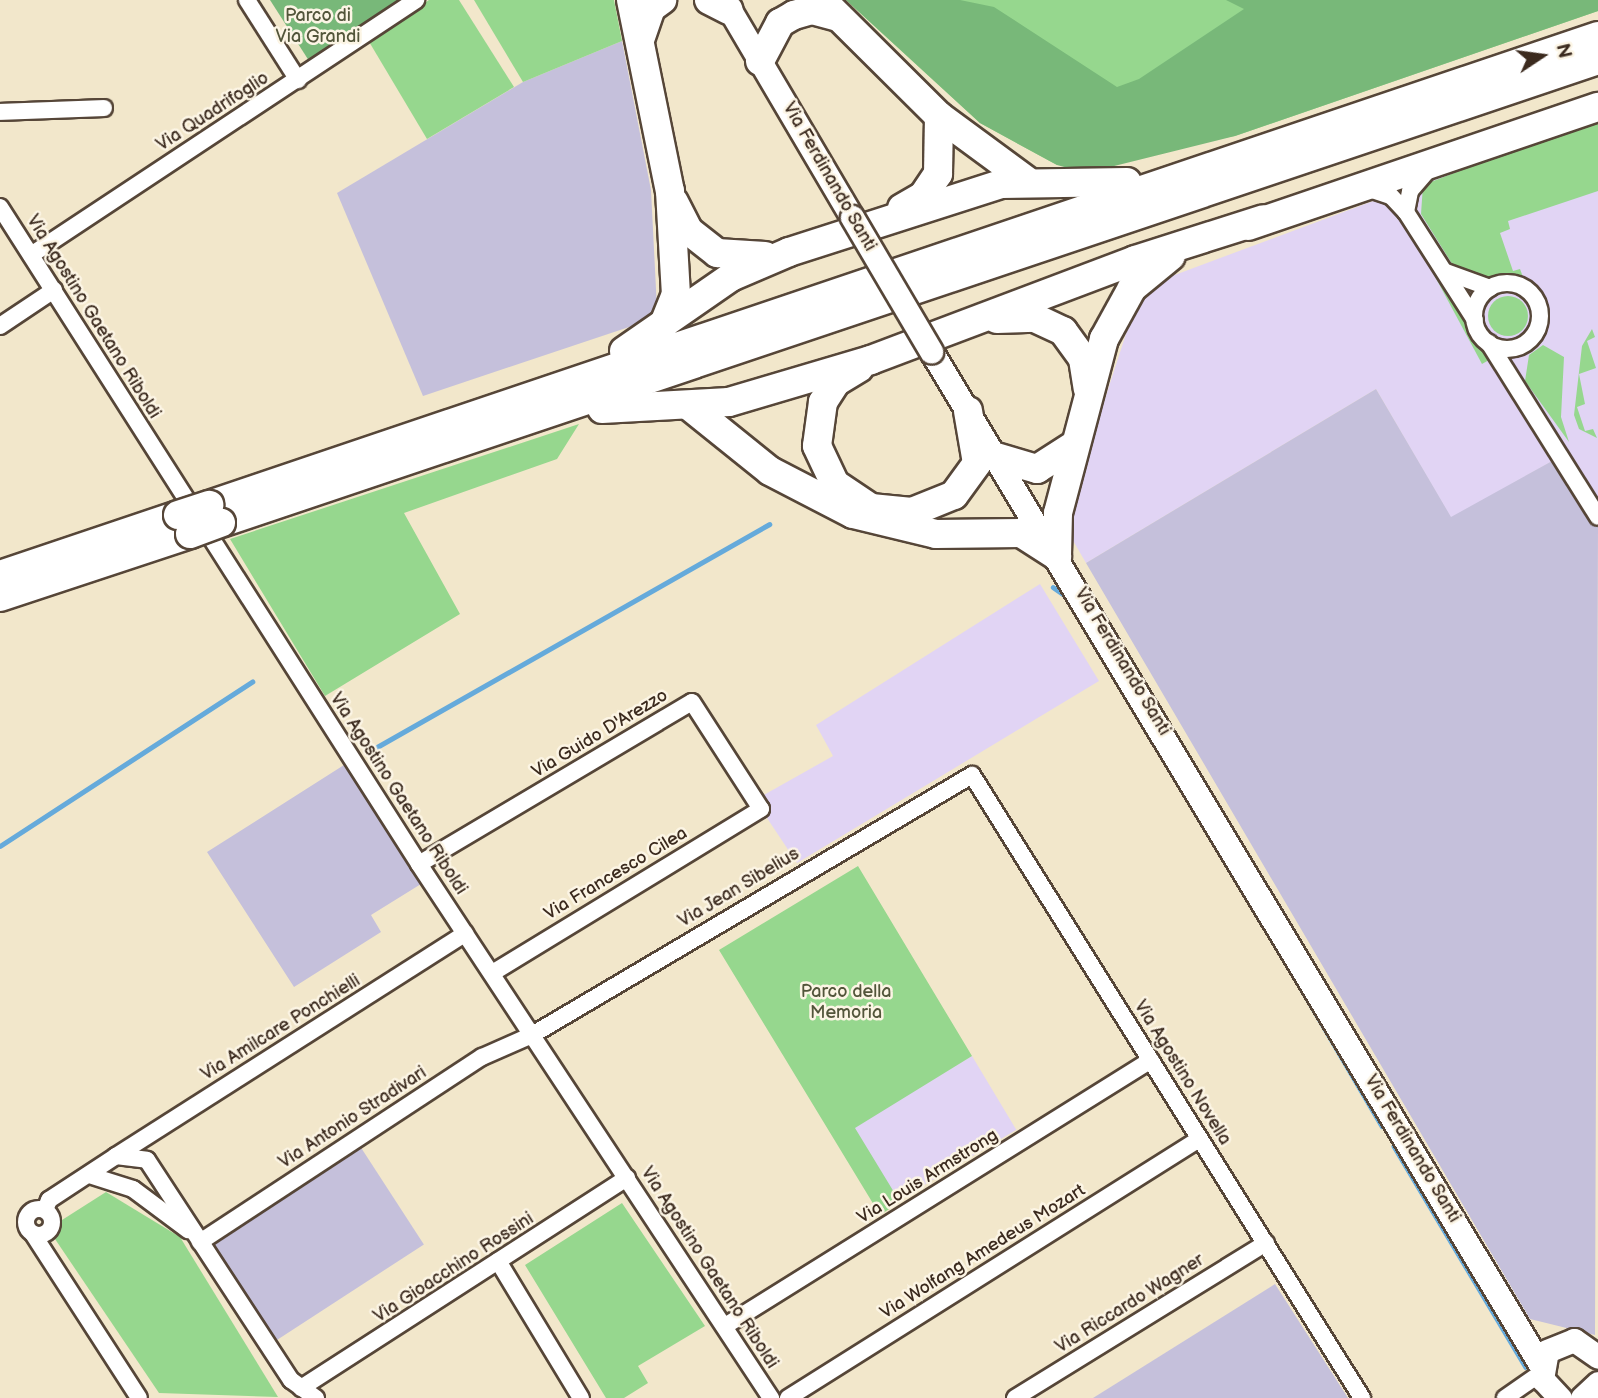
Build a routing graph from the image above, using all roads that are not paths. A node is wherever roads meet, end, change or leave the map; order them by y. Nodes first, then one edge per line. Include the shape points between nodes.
1 (247, 0) edge
2 (416, 0) edge
3 (631, 0) edge
4 (662, 0) edge
5 (721, 3) edge
6 (830, 9) edge
7 (1598, 36) edge
8 (641, 37) junction
9 (1598, 60) edge
10 (760, 61) junction
11 (298, 80) junction
12 (1598, 107) edge
13 (104, 108) dead end
14 (0, 112) edge
15 (939, 116) junction
16 (1440, 160) junction
17 (1026, 180) junction
18 (1170, 181) junction
19 (1357, 188) junction
20 (670, 191) junction
21 (0, 207) edge
22 (1406, 212) junction
23 (1264, 219) junction
24 (864, 220) junction
25 (789, 252) junction
26 (31, 254) junction
27 (1446, 272) junction
28 (1490, 288) junction
29 (54, 290) junction
30 (1475, 320) junction
31 (974, 324) junction
32 (0, 326) edge
33 (659, 331) junction
34 (1489, 343) junction
35 (1520, 346) junction
36 (871, 360) junction
37 (1513, 382) junction
38 (547, 391) junction
39 (1088, 391) junction
40 (688, 405) junction
41 (968, 411) junction
42 (463, 442) junction
43 (1073, 446) junction
44 (996, 457) junction
45 (215, 514) junction
46 (1598, 517) edge
47 (1057, 556) junction
48 (2, 579) edge
49 (965, 775) joint
50 (761, 808) joint
51 (419, 864) junction
52 (466, 934) junction
53 (492, 973) junction
54 (532, 1035) junction
55 (1151, 1060) junction
56 (1199, 1139) junction
57 (116, 1156) junction
58 (89, 1175) junction
59 (628, 1178) junction
60 (200, 1242) junction
61 (1266, 1243) junction
62 (498, 1261) junction
63 (1517, 1325) junction
64 (725, 1326) junction
65 (1558, 1342) junction
66 (1595, 1350) edge
67 (1541, 1369) junction
68 (303, 1393) edge
69 (1553, 1397) edge
70 (139, 1398) edge
71 (316, 1398) edge
72 (581, 1398) edge
73 (771, 1398) edge
74 (788, 1398) edge
75 (1015, 1398) edge
76 (1362, 1398) edge
77 (1505, 1398) edge

1 - 11 street
2 - 11 street, Via Quadrifoglio
3 - 8 highway
4 - 8 highway via 651,8
5 - 10 main road, Via Ferdinando Santi
6 - 10 highway via 794,15 780,23
6 - 15 highway
7 - 18 highway
8 - 20 highway
9 - 42 highway
10 - 24 main road, Via Ferdinando Santi
11 - 26 street, Via Quadrifoglio
12 - 16 highway
13 - 14 street
15 - 17 highway
15 - 24 highway via 938,174 923,196
16 - 19 highway
16 - 22 street via 1418,178
17 - 18 highway via 1079,188 1152,177
17 - 24 highway
18 - 38 highway
19 - 22 street via 1391,196
19 - 23 highway
20 - 25 highway via 689,230 717,253 749,258
20 - 33 highway via 676,294
21 - 26 street, Via Agostino Gaetano Riboldi
22 - 27 street
23 - 31 highway via 1135,260
23 - 39 highway via 1174,254 1146,274 1115,313
24 - 25 highway
24 - 41 main road, Via Ferdinando Santi, bridge via 931,351
25 - 33 highway via 714,288
26 - 29 street, Via Agostino Gaetano Riboldi
27 - 28 street
27 - 30 street
28 - 30 street via 1477,304
28 - 35 street via 1517,285 1535,298 1538,327
29 - 32 street
29 - 51 street, Via Agostino Gaetano Riboldi
30 - 34 street
31 - 36 highway
31 - 39 highway via 1022,316 1051,324 1077,347
33 - 38 highway via 562,373
34 - 35 street
34 - 37 street
35 - 37 street
36 - 40 highway via 729,402
36 - 41 highway via 836,382 816,424 824,467 835,484 871,508 912,512 954,495 977,463
37 - 46 street
38 - 45 highway
39 - 43 highway
40 - 42 highway via 616,405
40 - 47 highway via 770,471 853,514 936,534 1021,533
41 - 44 main road, Via Ferdinando Santi
42 - 45 highway
43 - 44 highway via 1037,469
43 - 47 highway via 1056,522
44 - 47 main road, Via Ferdinando Santi
45 - 48 highway, bridge
47 - 63 main road, Via Ferdinando Santi
49 - 54 street, Via Jean Sibelius
49 - 55 street, Via Agostino Novella via 978,778
50 - 51 street, Via Guido D'Arezzo via 692,702
50 - 53 street, Via Francesco Cilea
51 - 52 street, Via Agostino Gaetano Riboldi
52 - 53 street, Via Agostino Gaetano Riboldi
52 - 57 street, Via Amilcare Ponchielli
53 - 54 street, Via Agostino Gaetano Riboldi
54 - 59 street, Via Agostino Gaetano Riboldi
54 - 60 street, Via Antonio Stradivari via 482,1057
55 - 56 street, Via Agostino Novella
55 - 64 street, Via Louis Armstrong
56 - 61 street, Via Agostino Novella
56 - 74 street, Via Wolfang Amedeus Mozart
57 - 58 street, Via Amilcare Ponchielli
57 - 60 street via 147,1160
58 - 60 street via 133,1189
58 - 70 street, Via Amilcare Ponchielli via 45,1210 51,1228 33,1234
59 - 62 street, Via Gioacchino Rossini
59 - 64 street, Via Agostino Gaetano Riboldi
60 - 68 street
61 - 75 street, Via Riccardo Wagner
61 - 76 street, Via Agostino Novella
62 - 68 street, Via Gioacchino Rossini
62 - 72 street
63 - 65 main road
63 - 67 main road, Via Ferdinando Santi
64 - 73 street, Via Agostino Gaetano Riboldi
65 - 66 main road
65 - 67 main road
67 - 69 main road, Via Ferdinando Santi
67 - 77 street
68 - 71 street

